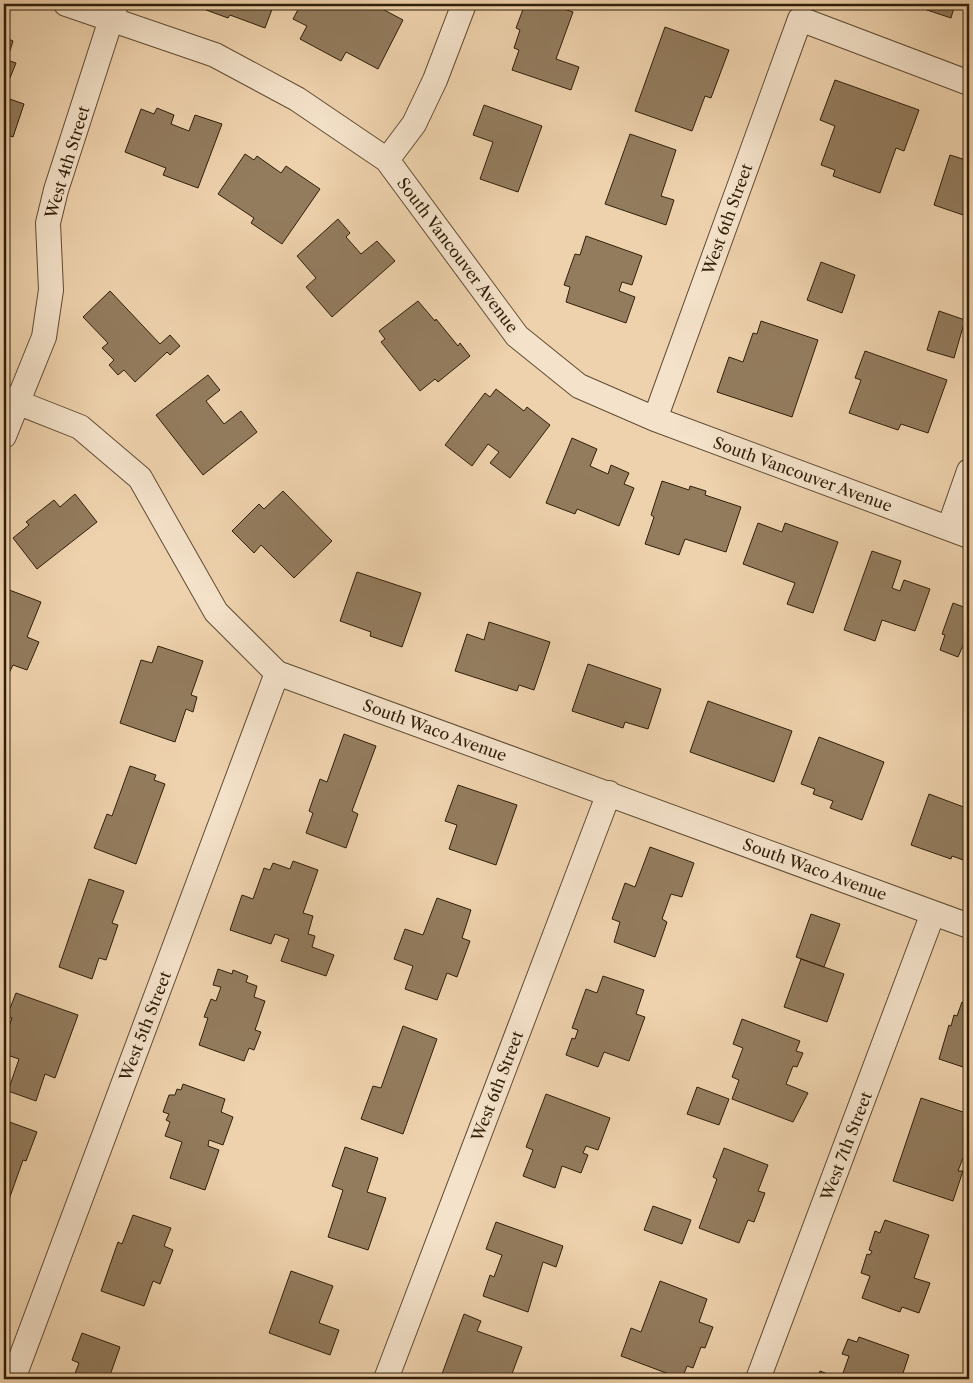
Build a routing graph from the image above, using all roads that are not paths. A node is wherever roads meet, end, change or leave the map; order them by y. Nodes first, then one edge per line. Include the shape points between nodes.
1 (66, 4) edge
2 (464, 4) edge
3 (114, 12) edge
4 (969, 83) edge
5 (387, 160) junction
6 (11, 400) edge
7 (655, 419) junction
8 (4, 436) edge
9 (969, 471) edge
10 (959, 532) edge
11 (277, 673) junction
12 (609, 793) junction
13 (933, 913) junction
14 (969, 926) edge
15 (13, 1379) edge
16 (386, 1379) edge
17 (758, 1379) edge

1 - 3 street, South Vancouver Avenue
2 - 5 street via 414,124
3 - 5 street, South Vancouver Avenue via 215,56 298,99
3 - 6 street, West 4th Street via 48,223 51,290 44,337
4 - 7 street, West 6th Street via 800,19
5 - 7 street, South Vancouver Avenue via 517,336 579,386
6 - 8 street, West 4th Street
6 - 11 street, South Waco Avenue via 80,427 140,478 216,612
7 - 10 street, South Vancouver Avenue
9 - 10 street
11 - 12 street, South Waco Avenue
11 - 15 street, West 5th Street
12 - 13 street, South Waco Avenue
12 - 16 street, West 6th Street
13 - 14 street, South Waco Avenue
13 - 17 street, West 7th Street

